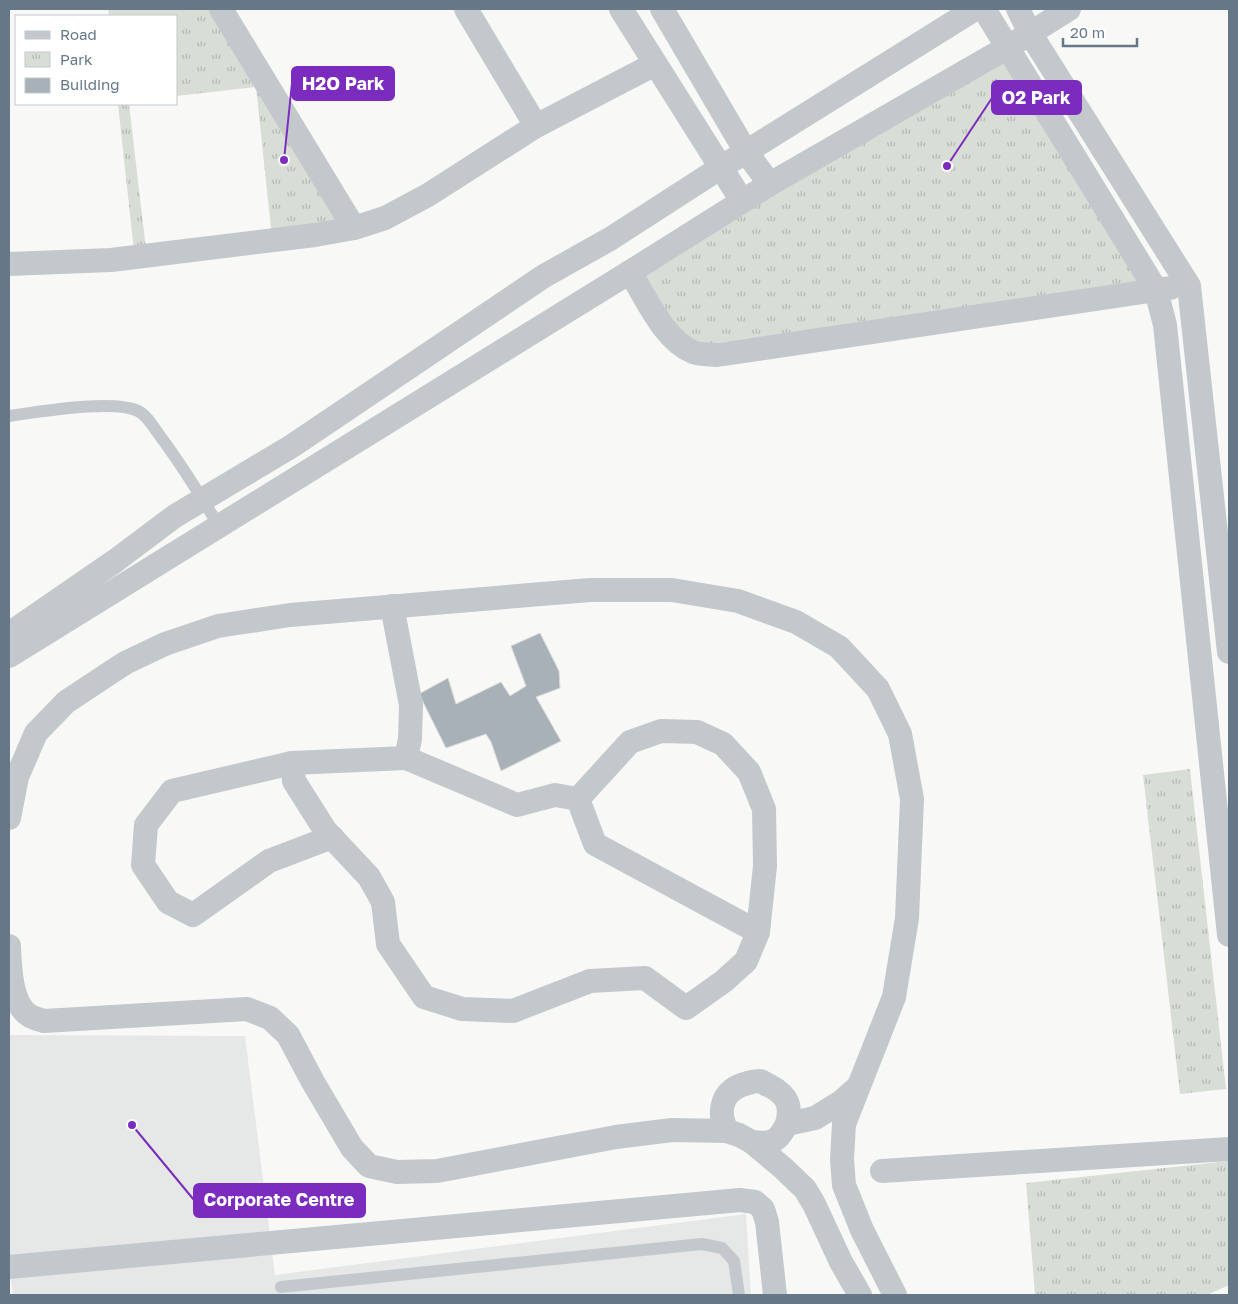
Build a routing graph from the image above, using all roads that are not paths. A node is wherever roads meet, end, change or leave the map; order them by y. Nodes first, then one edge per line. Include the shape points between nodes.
1 (220, 9) edge
2 (466, 9) edge
3 (621, 9) edge
4 (662, 9) edge
5 (976, 9) edge
6 (984, 9) edge
7 (1018, 9) edge
8 (1069, 9) edge
9 (1030, 33) junction
10 (1008, 47) junction
11 (655, 64) junction
12 (720, 106) junction
13 (691, 122) junction
14 (536, 126) junction
15 (746, 152) junction
16 (720, 168) junction
17 (770, 184) junction
18 (742, 201) junction
19 (354, 228) junction
20 (9, 264) edge
21 (630, 272) junction
22 (1189, 286) junction
23 (1156, 290) junction
24 (9, 416) edge
25 (202, 500) junction
26 (219, 526) junction
27 (392, 606) junction
28 (9, 634) edge
29 (1229, 652) edge
30 (9, 656) edge
31 (406, 758) junction
32 (292, 763) junction
33 (578, 800) junction
34 (9, 818) edge
35 (332, 837) junction
36 (758, 932) junction
37 (1229, 935) edge
38 (9, 946) edge
39 (859, 1086) junction
40 (787, 1124) junction
41 (727, 1131) junction
42 (752, 1142) junction
43 (1229, 1149) edge
44 (882, 1171) dead end
45 (9, 1267) edge
46 (281, 1287) dead end
47 (892, 1289) edge
48 (739, 1295) edge
49 (775, 1295) edge
50 (860, 1295) edge
51 (865, 1295) edge

1 - 19 street
2 - 14 street
3 - 11 street
4 - 12 street
5 - 15 street
6 - 10 street
7 - 9 street
8 - 9 street
9 - 10 street
9 - 22 street
10 - 17 street
10 - 23 street
11 - 13 street
11 - 14 street
12 - 13 street
12 - 15 street
13 - 16 street
14 - 19 street via 428,195 385,218
15 - 16 street
15 - 17 street
16 - 18 street
16 - 25 street via 610,239 544,276 292,446
17 - 18 street
18 - 21 street
19 - 20 street via 111,260
21 - 23 street via 666,331 695,353 717,354
21 - 26 street
22 - 23 street
22 - 29 street
23 - 37 street via 1165,325
24 - 25 lane via 103,405 138,411 180,463
25 - 26 lane
25 - 28 street
26 - 30 street
27 - 31 street via 411,705
27 - 34 street via 290,615 218,626 165,644 124,663 66,702 36,733 16,777
27 - 39 street via 590,590 672,590 738,601 796,622 839,648 878,688 900,734 912,799 907,918 894,997
31 - 32 street
31 - 33 street via 517,805 555,795
32 - 35 street via 294,781
32 - 35 street via 172,791 146,826 143,865 168,902 193,915 269,861
33 - 36 street via 596,844
33 - 36 street via 630,742 661,731 697,732 723,744 749,772 764,809 765,866
35 - 36 street via 370,877 383,902 388,944 424,997 462,1009 513,1012 590,981 645,978 686,1008 746,961
38 - 41 street via 16,1000 28,1015 44,1022 247,1009 270,1018 288,1035 352,1148 370,1166 397,1172 437,1171 616,1137 672,1130
39 - 40 street via 841,1102 814,1118
39 - 47 street via 844,1124 844,1185 862,1230
40 - 41 street via 789,1107 782,1092 759,1081 731,1090 723,1104 722,1121
40 - 42 street via 781,1136 768,1143
41 - 42 street
42 - 50 street via 805,1189
43 - 44 street
45 - 49 street via 740,1200 755,1202 763,1209
46 - 48 lane via 702,1244 722,1248 734,1260
47 - 51 street

